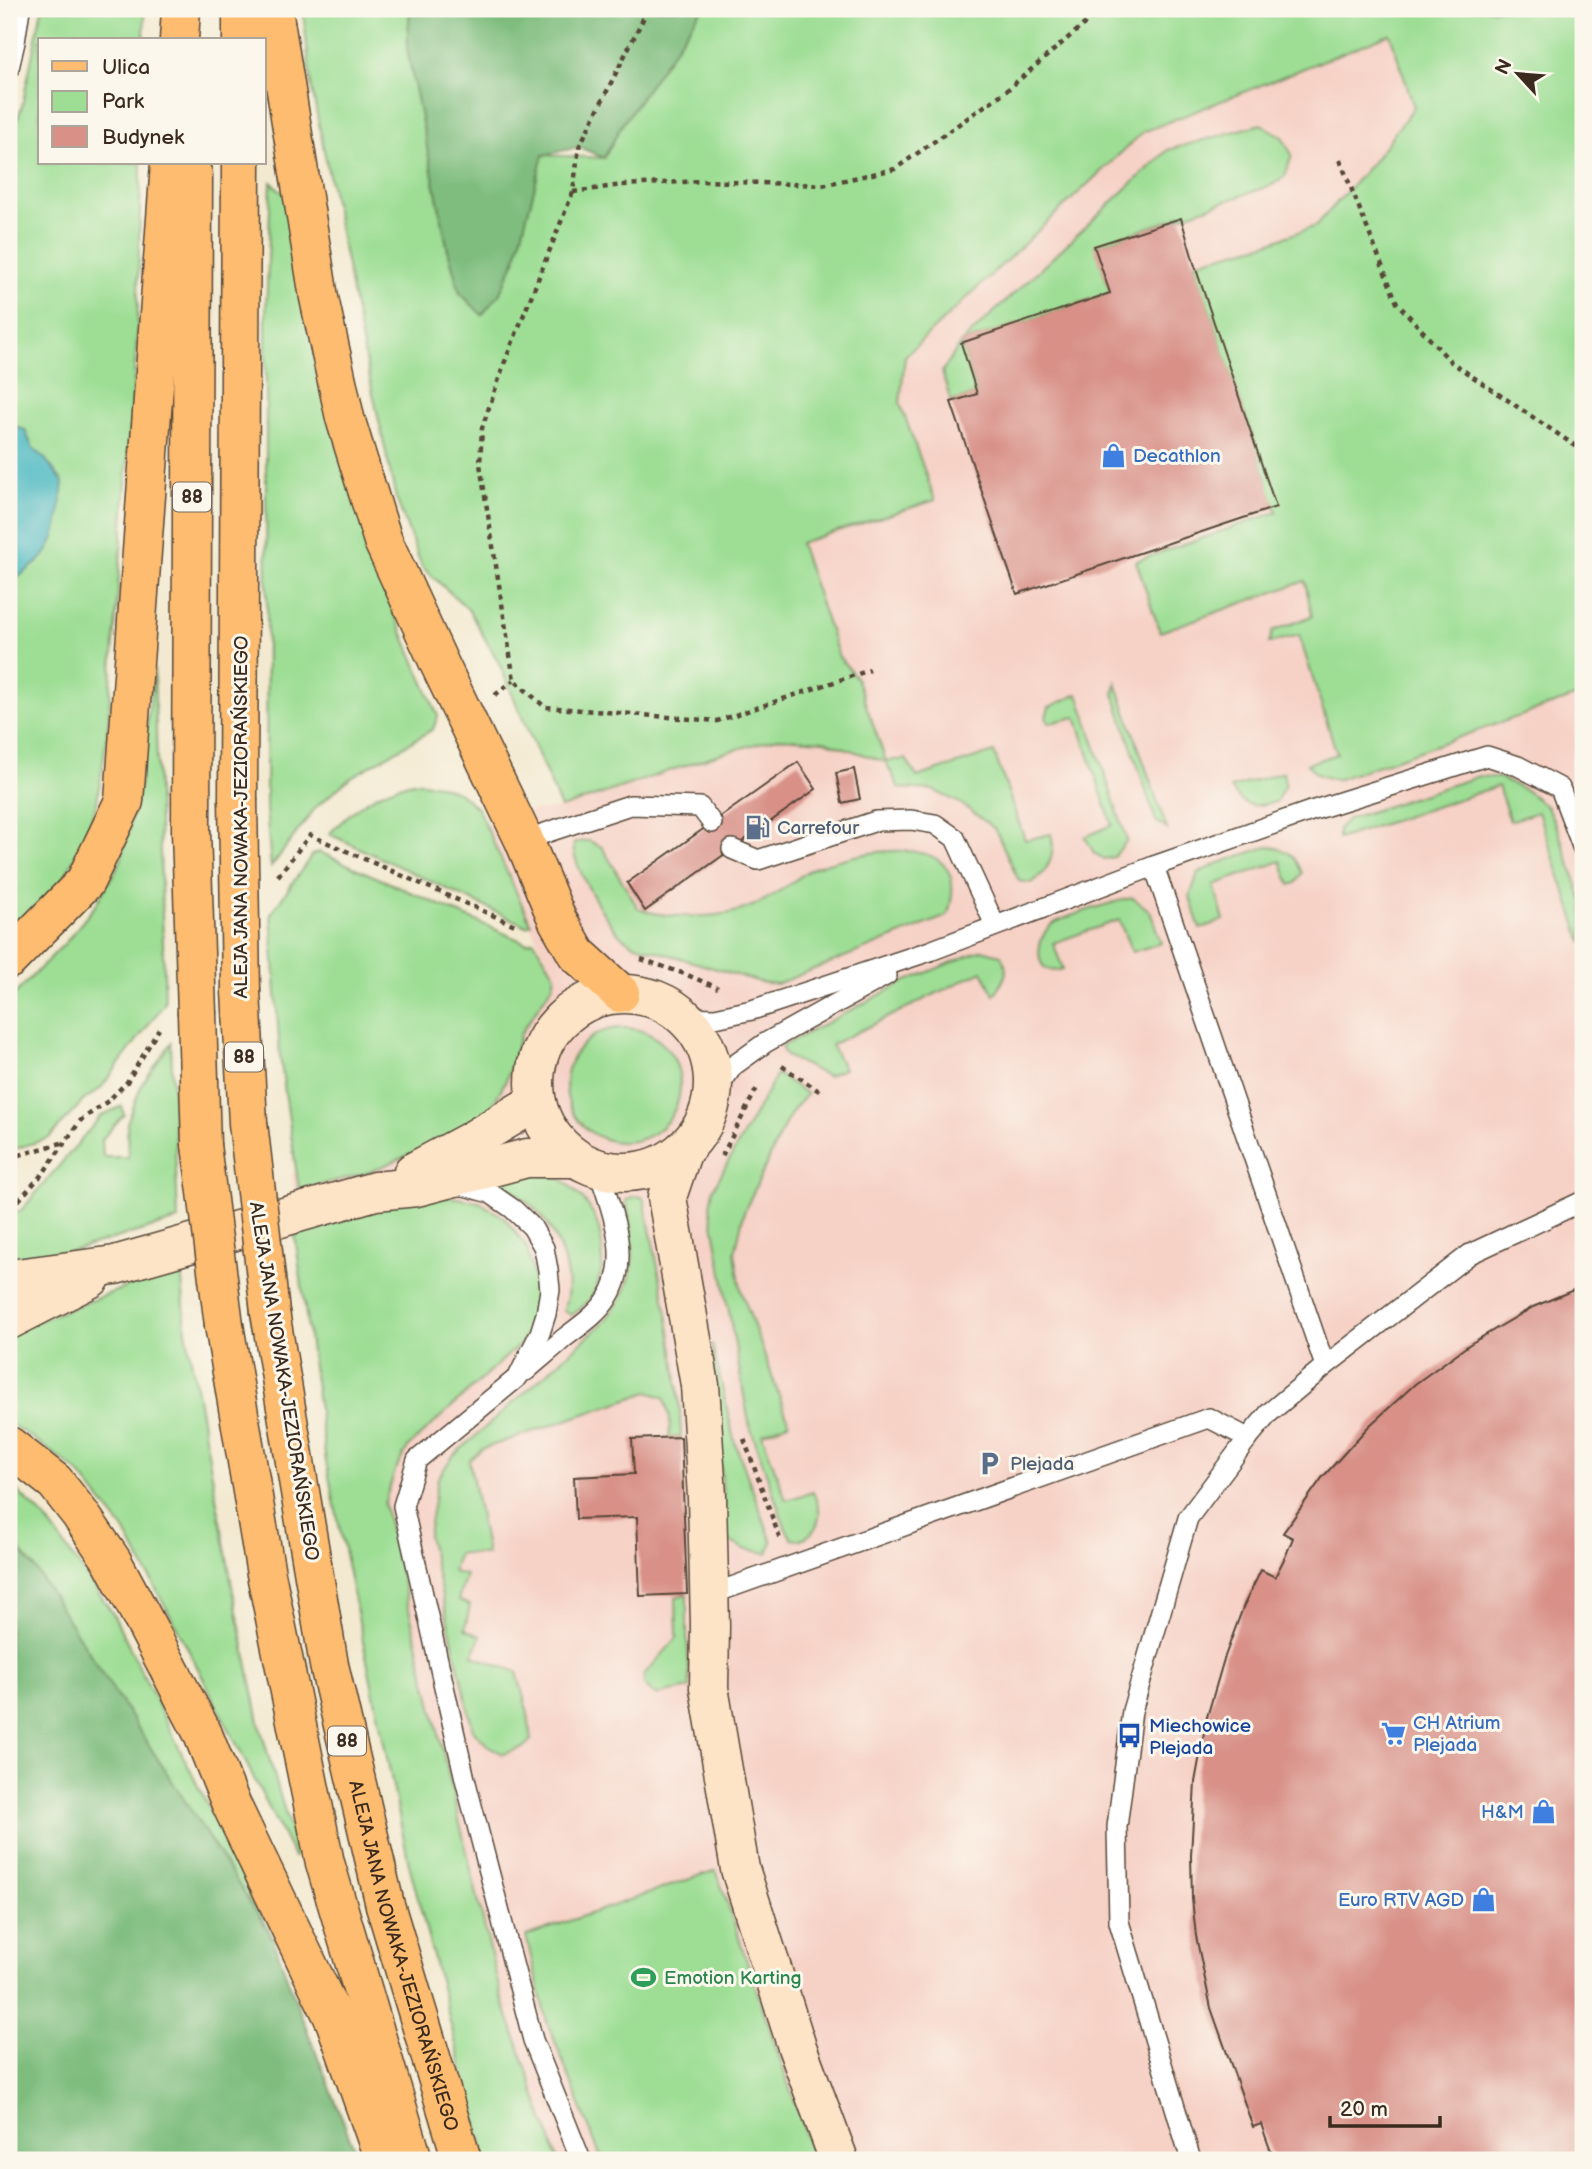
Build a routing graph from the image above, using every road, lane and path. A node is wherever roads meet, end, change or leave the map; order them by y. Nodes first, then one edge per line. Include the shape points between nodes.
1 (20, 9) edge
2 (181, 9) edge
3 (193, 9) edge
4 (242, 9) edge
5 (273, 9) edge
6 (648, 9) edge
7 (1102, 9) edge
8 (179, 38) edge
9 (193, 38) edge
10 (242, 38) edge
11 (9, 68) edge
12 (1340, 160) dead end
13 (170, 164) edge
14 (192, 164) edge
15 (241, 164) edge
16 (573, 192) junction
17 (1583, 451) edge
18 (870, 670) dead end
19 (712, 823) dead end
20 (524, 841) junction
21 (732, 849) dead end
22 (1583, 849) edge
23 (1154, 866) junction
24 (995, 925) junction
25 (930, 951) junction
26 (9, 959) edge
27 (620, 993) junction
28 (684, 1017) junction
29 (775, 1062) dead end
30 (818, 1091) dead end
31 (712, 1097) junction
32 (536, 1102) junction
33 (67, 1141) dead end
34 (683, 1150) junction
35 (9, 1158) edge
36 (586, 1163) junction
37 (417, 1187) junction
38 (375, 1191) junction
39 (1583, 1201) edge
40 (115, 1265) junction
41 (9, 1279) edge
42 (9, 1320) edge
43 (1325, 1366) junction
44 (518, 1377) junction
45 (1248, 1438) junction
46 (9, 1446) edge
47 (709, 1595) junction
48 (384, 2160) edge
49 (413, 2160) edge
50 (462, 2160) edge
51 (581, 2160) edge
52 (839, 2160) edge
53 (1192, 2160) edge

1 - 11 lane
2 - 8 main road
3 - 9 main road
4 - 10 main road
5 - 20 main road via 319,298 345,418 383,541
6 - 16 path via 579,147
7 - 16 path via 1006,91 895,169 822,186 703,181
12 - 17 path via 1397,303 1451,362
13 - 26 main road via 124,801 85,882
14 - 49 main road, 88, bridge via 191,831 201,1145 224,1325 266,1574 325,1863
15 - 50 main road, ALEJA JANA NOWAKA-JEZIORAŃSKIEGO / 88, bridge via 238,798 248,1123 270,1312 332,1678 385,1905
16 - 18 path via 482,428 480,464 514,680 545,707 717,721
19 - 20 lane via 700,807 630,805
20 - 27 main road via 577,954
21 - 24 lane via 758,860 876,821 935,824 955,838
22 - 23 lane via 1560,788 1488,756
23 - 24 lane
23 - 43 lane
24 - 25 lane
25 - 28 lane via 752,1010 715,1018
25 - 31 lane via 765,1043 733,1066
27 - 28 street via 655,999
27 - 32 street via 598,996 578,1006 546,1037 537,1058
28 - 31 street via 708,1053
29 - 30 path
31 - 34 street via 697,1135
32 - 36 street via 557,1143
32 - 38 street
33 - 35 path
34 - 36 street via 643,1171 621,1172
34 - 47 street via 667,1197 700,1385
36 - 37 street via 527,1158
36 - 44 lane via 614,1214 619,1249 616,1278 607,1299 587,1321
37 - 38 street
37 - 44 lane via 464,1186 490,1194 532,1227 544,1248 550,1290 546,1314
38 - 40 street
39 - 43 lane via 1470,1254
40 - 41 street
40 - 42 street
43 - 45 lane via 1269,1413
44 - 51 lane via 417,1460 403,1506 465,1779 533,2040
45 - 47 lane via 1209,1418
45 - 53 lane via 1188,1518 1132,1711 1117,1827 1119,1922
46 - 48 main road via 55,1482 80,1514 148,1628 202,1732 231,1804 335,2021
47 - 52 street via 709,1688 740,1869

